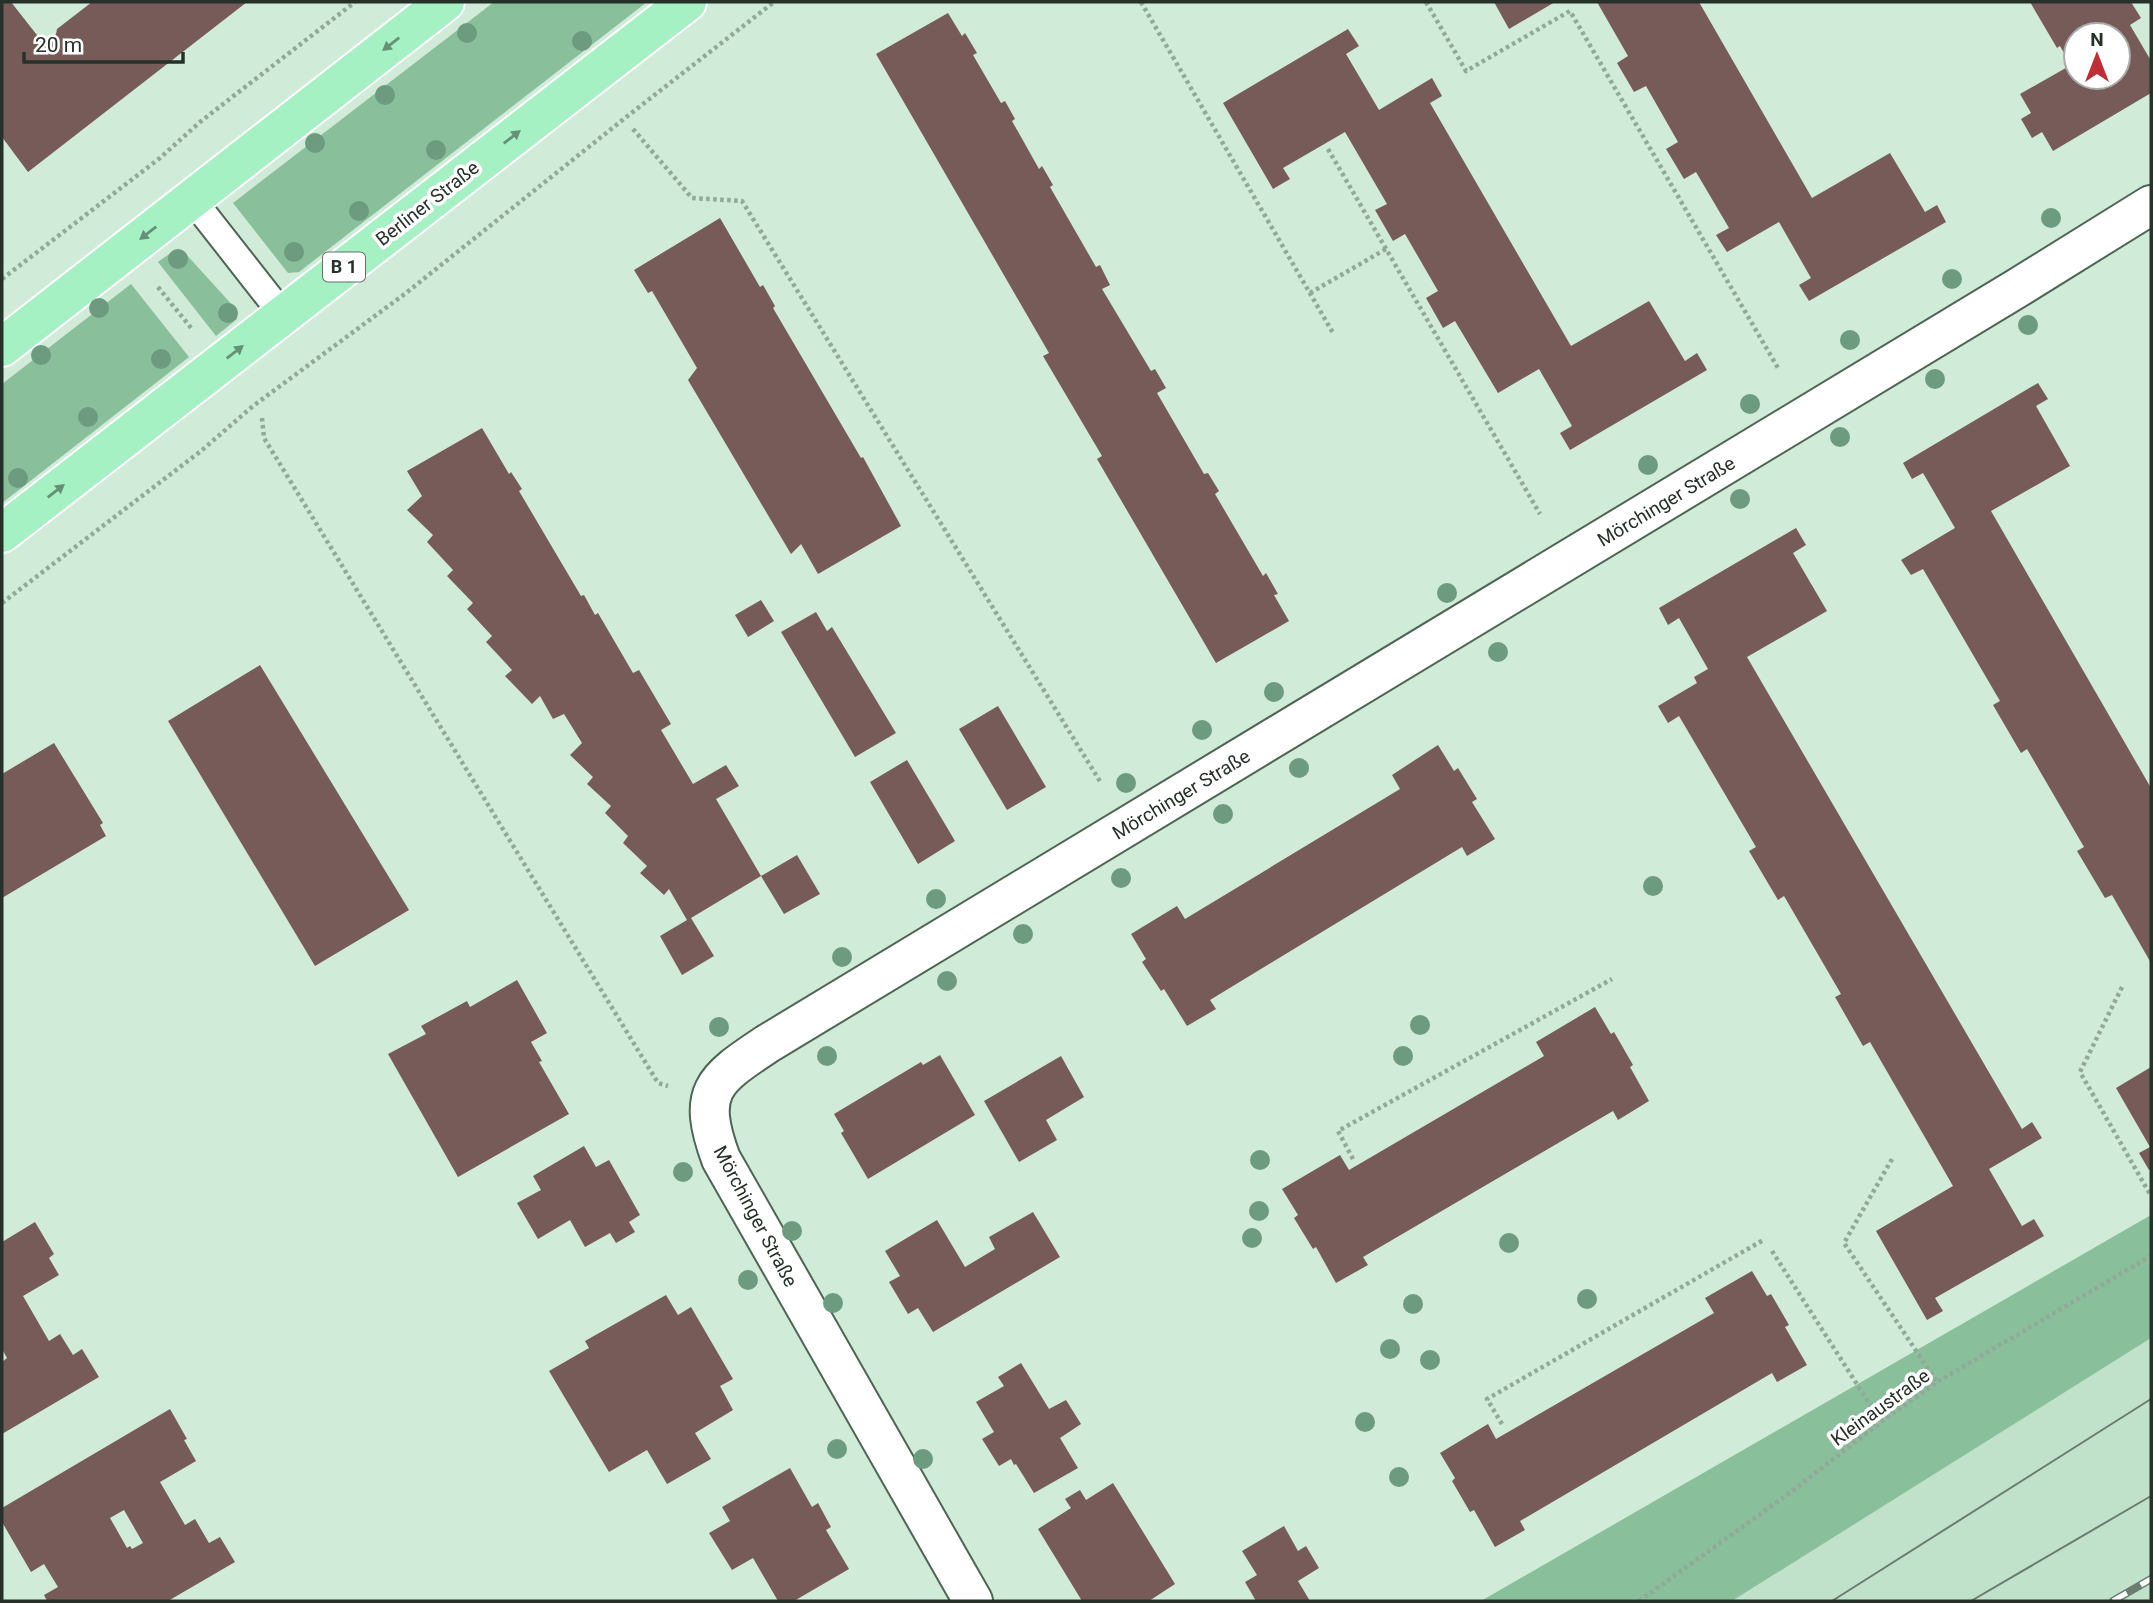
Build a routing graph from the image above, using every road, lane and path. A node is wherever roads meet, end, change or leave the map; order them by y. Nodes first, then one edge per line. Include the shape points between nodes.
1 (355, 2) edge
2 (445, 2) edge
3 (687, 2) edge
4 (774, 2) edge
5 (1140, 2) edge
6 (1426, 2) edge
7 (633, 129) dead end
8 (1328, 149) dead end
9 (192, 199) junction
10 (2151, 205) edge
11 (1386, 249) junction
12 (2, 279) edge
13 (155, 283) dead end
14 (1310, 293) junction
15 (283, 315) junction
16 (1333, 333) dead end
17 (196, 335) dead end
18 (2, 347) edge
19 (1778, 368) dead end
20 (261, 418) dead end
21 (1541, 514) dead end
22 (2, 533) edge
23 (2, 603) edge
24 (1101, 783) dead end
25 (1612, 979) dead end
26 (2122, 987) dead end
27 (658, 1083) dead end
28 (1353, 1159) dead end
29 (1892, 1159) dead end
30 (2151, 1196) edge
31 (1765, 1239) dead end
32 (1772, 1251) dead end
33 (2151, 1256) edge
34 (1937, 1382) junction
35 (1881, 1422) junction
36 (1502, 1424) dead end
37 (973, 1601) edge
38 (1639, 1601) edge

1 - 12 path
2 -> 9 main road
15 -> 3 main road, Berliner Straße / B 1
4 - 23 path via 406,293
5 - 14 path
6 - 19 path via 1466,71 1570,11
7 - 24 path via 692,198 742,201
8 - 11 path
9 - 15 lane
9 -> 18 main road
10 - 37 street, Mörchinger Straße via 728,1069 710,1097 712,1133 721,1159
11 - 14 path
11 - 21 path
13 - 17 path
14 - 16 path
22 -> 15 main road, Berliner Straße / B 1
20 - 27 path via 264,438
25 - 28 path via 1338,1131
26 - 30 path via 2080,1072
29 - 34 path via 1844,1243
31 - 36 path via 1487,1399
32 - 35 path
33 - 34 path, Kleinaustraße
34 - 35 path, Kleinaustraße
35 - 38 path, Kleinaustraße

